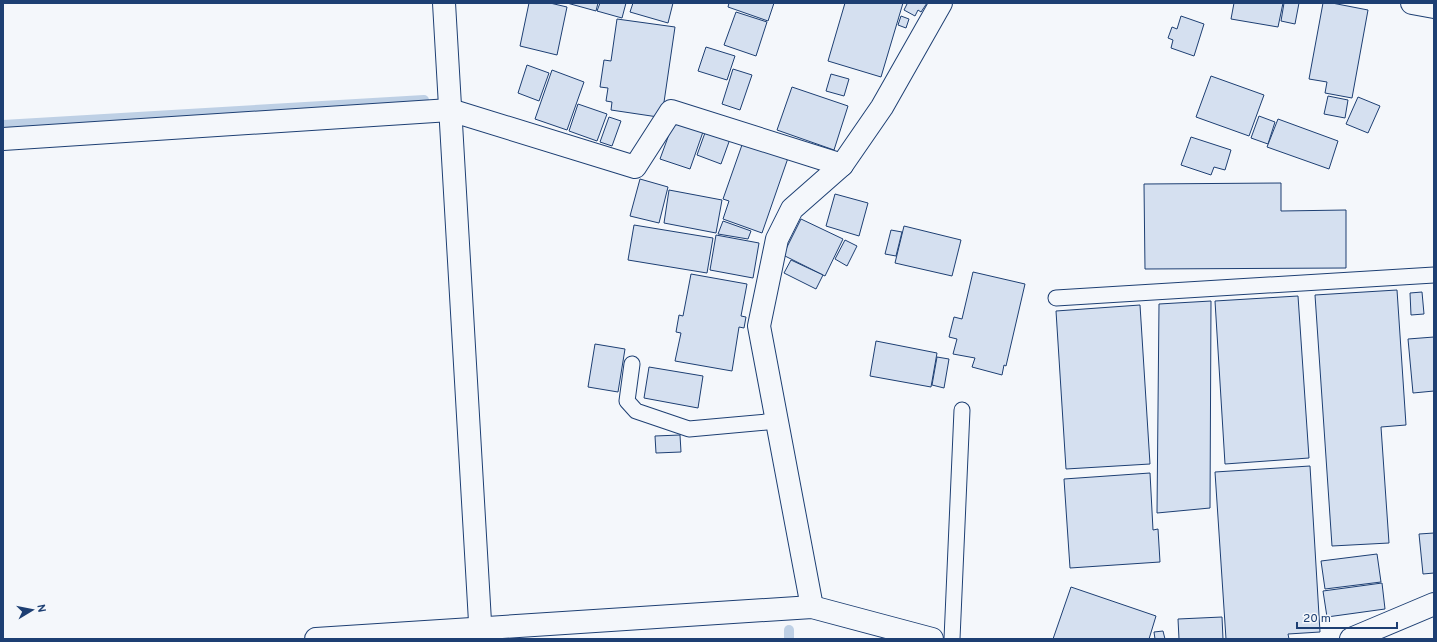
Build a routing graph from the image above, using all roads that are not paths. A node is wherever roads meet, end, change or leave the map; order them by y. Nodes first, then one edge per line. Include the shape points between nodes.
1 (444, 3) edge
2 (941, 3) edge
3 (1412, 3) edge
4 (1434, 7) edge
5 (450, 110) junction
6 (3, 139) edge
7 (842, 165) junction
8 (1434, 275) edge
9 (1056, 298) dead end
10 (632, 364) dead end
11 (962, 410) dead end
12 (777, 421) junction
13 (1434, 604) edge
14 (812, 607) junction
15 (481, 634) edge
16 (316, 639) edge
17 (932, 639) edge
18 (952, 639) edge
19 (1351, 639) edge

1 - 5 street
2 - 7 street via 882,107
3 - 4 street
5 - 6 street
5 - 7 street via 635,168 671,111
5 - 15 street
7 - 12 street via 792,209 777,239 759,326
8 - 9 lane
10 - 12 lane via 627,401 636,411 689,429
11 - 18 lane
12 - 14 street
13 - 19 street
14 - 15 street
14 - 17 street
15 - 16 street

